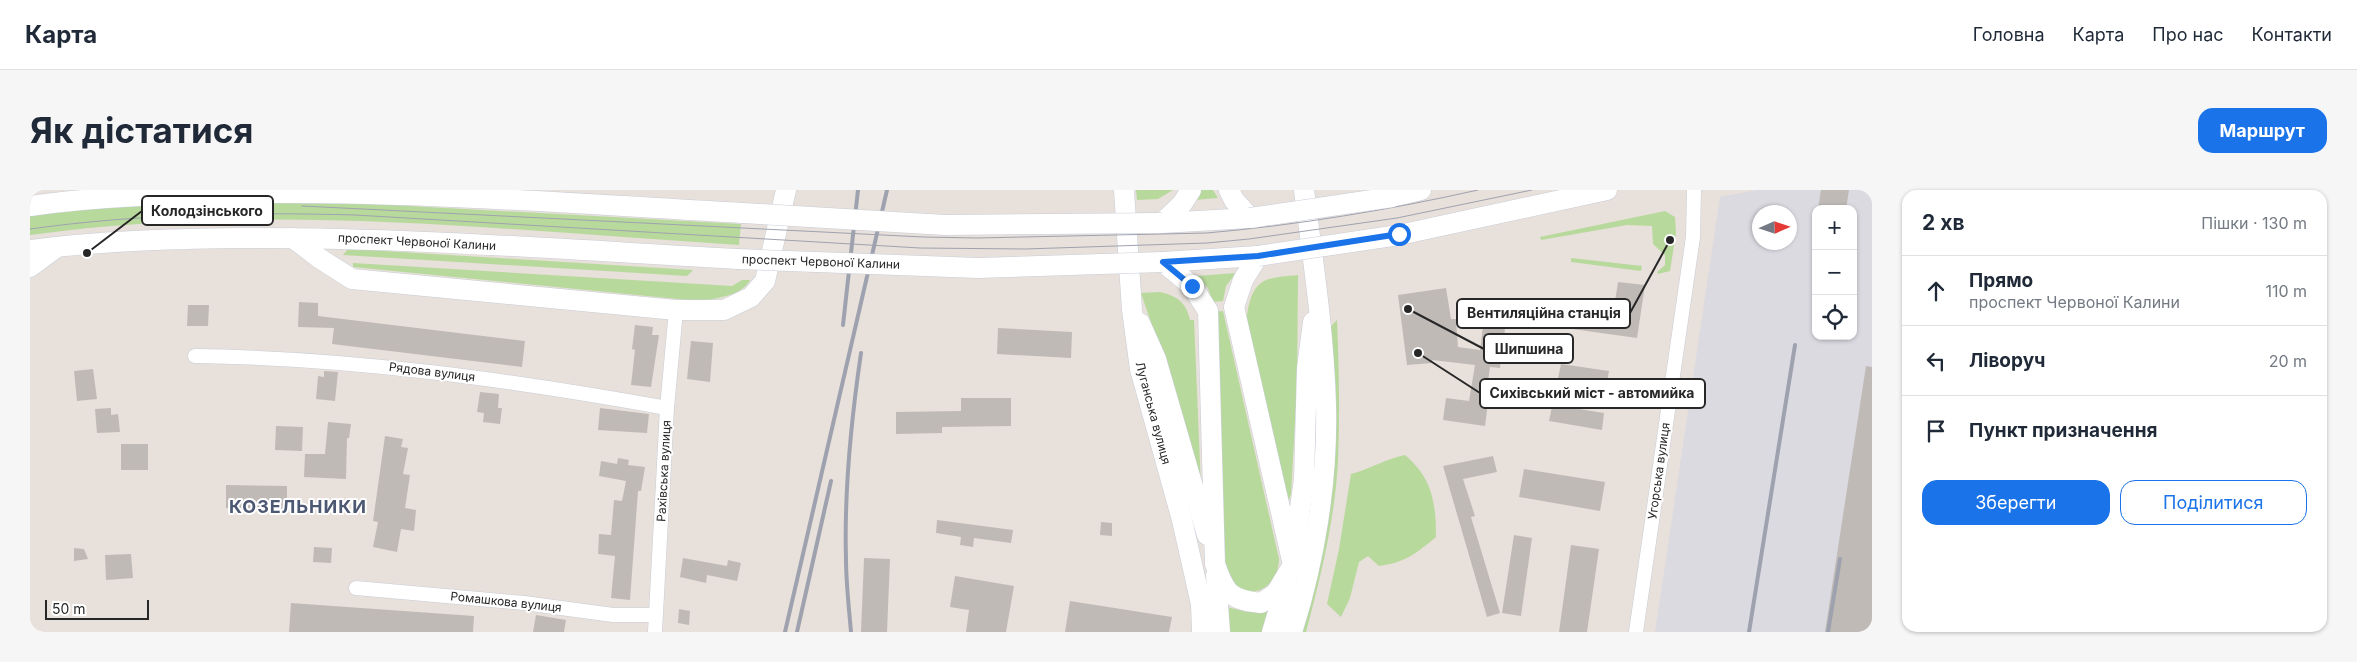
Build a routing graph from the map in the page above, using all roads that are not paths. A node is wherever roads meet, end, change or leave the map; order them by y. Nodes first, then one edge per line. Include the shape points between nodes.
1 (786, 190) edge
2 (1124, 190) edge
3 (1191, 190) edge
4 (1229, 190) edge
5 (1304, 190) edge
6 (1421, 190) edge
7 (1607, 190) edge
8 (1694, 190) edge
9 (204, 192) edge
10 (30, 206) edge
11 (1250, 218) junction
12 (1162, 222) junction
13 (293, 238) junction
14 (59, 246) junction
15 (30, 250) edge
16 (1258, 256) junction
17 (1163, 262) junction
18 (30, 267) edge
19 (1318, 295) junction
20 (676, 310) junction
21 (1132, 310) junction
22 (195, 356) dead end
23 (667, 408) junction
24 (1215, 564) junction
25 (1292, 565) junction
26 (356, 588) dead end
27 (655, 615) junction
28 (654, 632) edge
29 (1202, 632) edge
30 (1220, 632) edge
31 (1272, 632) edge
32 (1292, 632) edge
33 (1636, 632) edge

1 - 20 main road via 765,281 752,297 724,310
2 - 21 main road, Луганська вулиця
3 - 12 main road via 1182,204
4 - 11 main road
5 - 19 main road
6 - 11 main road, bridge
7 - 16 main road, проспект Червоної Калини, bridge via 1399,234
8 - 33 street, Угорська вулиця via 1693,237
9 - 10 main road via 70,200
9 - 12 main road, bridge via 356,192 945,224
11 - 12 main road
13 - 14 main road, проспект Червоної Калини
13 - 17 main road, проспект Червоної Калини, bridge via 353,238 737,259 978,268
13 - 20 main road via 352,279
14 - 15 main road, проспект Червоної Калини
14 - 18 main road
16 - 17 main road, проспект Червоної Калини
16 - 25 main road via 1243,280 1234,307
17 - 24 main road via 1192,286 1208,311
19 - 25 main road via 1307,368 1304,479
19 - 32 main road via 1325,364 1325,450 1308,576
20 - 23 street, Рахівська вулиця
21 - 24 main road via 1156,359
21 - 29 main road, Луганська вулиця via 1140,369 1182,520 1201,604
22 - 23 street, Рядова вулиця via 375,366 545,386
23 - 27 street, Рахівська вулиця
24 - 25 main road via 1226,591 1235,598 1261,603 1276,594
24 - 30 main road
25 - 31 main road
26 - 27 street, Ромашкова вулиця via 524,603 613,615
27 - 28 street, Рахівська вулиця

